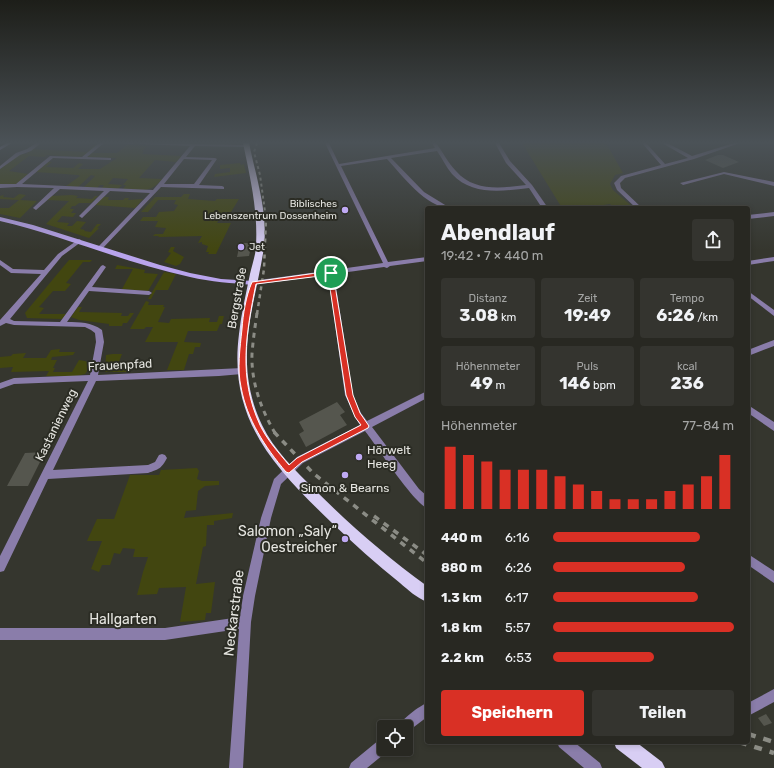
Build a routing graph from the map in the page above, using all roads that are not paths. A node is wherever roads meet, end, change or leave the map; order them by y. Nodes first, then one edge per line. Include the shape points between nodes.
1 (24, 179) edge
2 (165, 179) edge
3 (200, 179) edge
4 (255, 179) edge
5 (345, 179) edge
6 (407, 179) edge
7 (462, 179) edge
8 (523, 179) edge
9 (621, 179) edge
10 (700, 179) edge
11 (751, 179) edge
12 (683, 183) dead end
13 (774, 184) edge
14 (16, 185) junction
15 (160, 185) junction
16 (0, 186) edge
17 (195, 186) junction
18 (530, 186) junction
19 (9, 187) junction
20 (59, 187) junction
21 (222, 188) dead end
22 (108, 190) junction
23 (154, 192) junction
24 (0, 194) edge
25 (442, 206) edge
26 (544, 206) edge
27 (637, 206) edge
28 (36, 208) dead end
29 (774, 214) edge
30 (82, 216) dead end
31 (750, 217) edge
32 (0, 219) edge
33 (79, 241) junction
34 (100, 248) junction
35 (774, 259) edge
36 (424, 260) edge
37 (0, 262) edge
38 (750, 263) edge
39 (386, 266) junction
40 (103, 267) dead end
41 (45, 272) junction
42 (331, 273) junction
43 (253, 283) junction
44 (87, 289) junction
45 (149, 294) dead end
46 (750, 296) edge
47 (774, 314) edge
48 (3, 322) edge
49 (61, 325) junction
50 (774, 343) edge
51 (750, 353) edge
52 (242, 371) junction
53 (93, 379) junction
54 (0, 386) edge
55 (425, 395) edge
56 (750, 409) edge
57 (366, 426) junction
58 (774, 427) edge
59 (162, 458) dead end
60 (289, 470) junction
61 (46, 475) junction
62 (425, 501) edge
63 (750, 560) edge
64 (0, 567) edge
65 (774, 578) edge
66 (425, 593) edge
67 (245, 622) junction
68 (0, 634) edge
69 (774, 695) edge
70 (750, 709) edge
71 (425, 711) edge
72 (413, 720) edge
73 (566, 744) edge
74 (625, 744) edge
75 (377, 751) edge
76 (236, 768) edge
77 (356, 768) edge
78 (595, 768) edge
79 (656, 768) edge

1 - 14 street
2 - 15 street
3 - 17 street
4 - 43 main road, Bergstraße via 260,216 260,246
5 - 39 street
6 - 25 street via 433,202
7 - 18 street via 470,184 499,189
8 - 18 street
9 - 27 street via 618,183 619,188
10 - 12 street
11 - 13 street
14 - 19 street
14 - 20 street
15 - 17 street
15 - 23 street
16 - 19 street
17 - 21 street
18 - 26 street
19 - 24 street
20 - 22 street
20 - 28 street
22 - 23 street
22 - 30 street
23 - 34 street
29 - 31 street
32 - 33 street
33 - 34 street
33 - 41 street via 60,255
34 - 43 street via 190,274
35 - 38 street
36 - 39 street
37 - 41 street via 11,271
39 - 42 street
40 - 44 street
41 - 48 street
42 - 43 street
42 - 57 street via 350,395 358,415
43 - 52 main road, Bergstraße via 246,322
44 - 45 street
44 - 49 street
46 - 47 street
48 - 49 street, Kastanienweg
49 - 53 street, Kastanienweg via 85,326 99,332 100,342
50 - 51 street
52 - 53 street, Frauenpfad
52 - 60 main road, Bergstraße via 244,388 257,427 270,448
53 - 54 street, Frauenpfad via 14,381
53 - 61 street, Kastanienweg
55 - 57 street, Neckarstraße
56 - 58 street
57 - 60 street, Neckarstraße via 300,460
57 - 62 street
59 - 61 street, Kastanienweg via 158,465 148,470
60 - 66 main road, Bergstraße via 351,533
60 - 67 street, Neckarstraße via 277,482 266,518
61 - 64 street, Kastanienweg
63 - 65 street
67 - 68 street, Hallgarten via 164,634
67 - 76 street, Neckarstraße
69 - 70 street
71 - 72 street
73 - 78 street
74 - 79 main road
75 - 77 street

